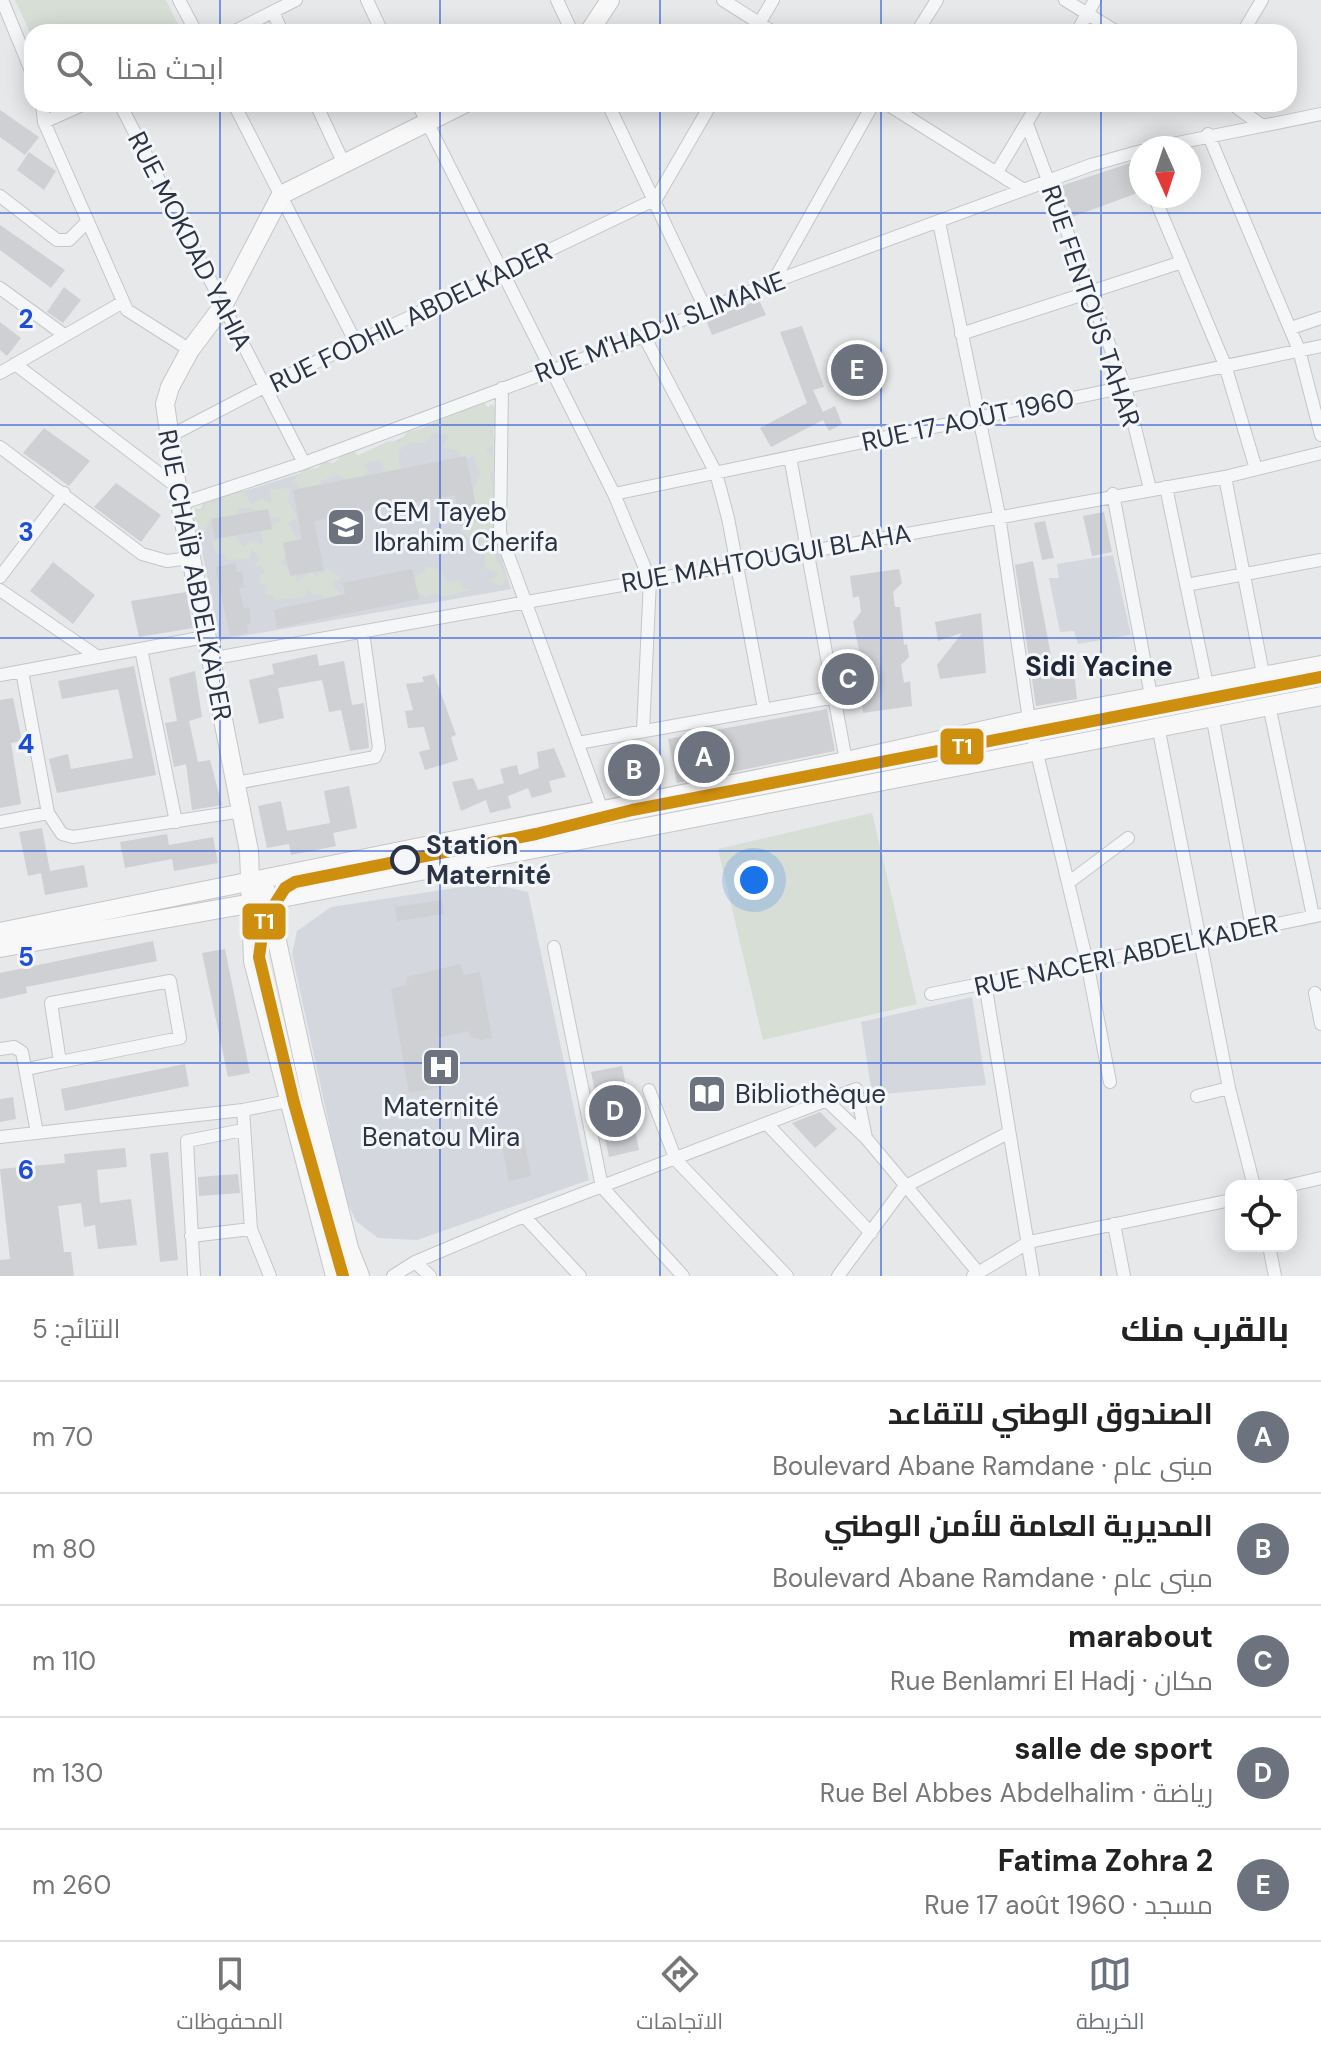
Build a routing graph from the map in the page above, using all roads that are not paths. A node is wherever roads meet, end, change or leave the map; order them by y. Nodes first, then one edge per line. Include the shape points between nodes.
1 (2, 0) edge
2 (179, 0) edge
3 (296, 0) edge
4 (367, 0) edge
5 (557, 0) edge
6 (610, 0) edge
7 (723, 0) edge
8 (773, 0) edge
9 (937, 0) edge
10 (1065, 0) edge
11 (1095, 0) edge
12 (1262, 0) edge
13 (273, 12) junction
14 (1087, 14) junction
15 (192, 24) edge
16 (249, 24) edge
17 (278, 24) edge
18 (378, 24) edge
19 (568, 24) edge
20 (594, 24) edge
21 (752, 24) edge
22 (759, 24) edge
23 (922, 24) edge
24 (1081, 24) edge
25 (1104, 24) edge
26 (1248, 24) edge
27 (24, 54) edge
28 (43, 112) edge
29 (66, 112) edge
30 (124, 112) edge
31 (238, 112) edge
32 (320, 112) edge
33 (422, 112) edge
34 (449, 112) edge
35 (612, 112) edge
36 (706, 112) edge
37 (869, 112) edge
38 (900, 112) edge
39 (1034, 112) edge
40 (1243, 112) edge
41 (1321, 114) edge
42 (44, 122) junction
43 (428, 123) junction
44 (1027, 124) junction
45 (1260, 124) junction
46 (1208, 134) junction
47 (1200, 136) edge
48 (1129, 155) edge
49 (344, 164) junction
50 (997, 172) junction
51 (1047, 181) junction
52 (1024, 190) junction
53 (281, 195) junction
54 (0, 196) edge
55 (656, 199) junction
56 (1159, 208) edge
57 (88, 221) junction
58 (939, 222) junction
59 (1182, 262) junction
60 (504, 273) junction
61 (773, 282) junction
62 (0, 288) edge
63 (1088, 291) junction
64 (123, 302) junction
65 (223, 306) junction
66 (706, 310) junction
67 (1321, 318) edge
68 (1291, 328) junction
69 (63, 334) junction
70 (961, 334) junction
71 (644, 336) junction
72 (356, 343) junction
73 (1321, 346) edge
74 (190, 350) junction
75 (1299, 350) junction
76 (15, 364) junction
77 (1225, 365) junction
78 (549, 370) junction
79 (0, 373) edge
80 (264, 387) junction
81 (1125, 387) junction
82 (502, 388) junction
83 (980, 416) junction
84 (1321, 435) edge
85 (168, 437) junction
86 (0, 447) edge
87 (1321, 453) edge
88 (790, 457) junction
89 (304, 463) junction
90 (1256, 469) junction
91 (716, 473) junction
92 (1225, 477) junction
93 (1166, 487) junction
94 (1150, 489) junction
95 (64, 493) junction
96 (614, 494) junction
97 (1113, 494) junction
98 (178, 496) junction
99 (999, 515) junction
100 (809, 550) junction
101 (190, 558) junction
102 (1321, 560) edge
103 (737, 563) junction
104 (1243, 574) junction
105 (0, 577) edge
106 (650, 580) junction
107 (1186, 585) junction
108 (0, 590) edge
109 (525, 602) junction
110 (363, 632) junction
111 (205, 637) junction
112 (141, 649) junction
113 (98, 657) junction
114 (209, 659) junction
115 (1321, 665) edge
116 (22, 671) junction
117 (1263, 674) junction
118 (0, 675) edge
119 (1207, 685) junction
120 (1151, 696) junction
121 (1321, 696) edge
122 (835, 697) junction
123 (1269, 705) junction
124 (764, 709) junction
125 (1212, 715) junction
126 (1029, 720) junction
127 (1158, 726) junction
128 (643, 731) junction
129 (578, 743) junction
130 (1036, 749) junction
131 (846, 761) junction
132 (236, 783) junction
133 (602, 810) junction
134 (242, 811) junction
135 (48, 813) junction
136 (0, 822) edge
137 (176, 822) junction
138 (1128, 838) dead end
139 (255, 878) junction
140 (1068, 883) junction
141 (270, 899) junction
142 (250, 903) junction
143 (1317, 915) edge
144 (1252, 928) junction
145 (0, 932) edge
146 (1200, 939) junction
147 (554, 947) dead end
148 (0, 948) edge
149 (1087, 962) junction
150 (985, 983) junction
151 (1315, 993) dead end
152 (931, 994) dead end
153 (1321, 1024) edge
154 (0, 1049) edge
155 (60, 1062) junction
156 (27, 1069) junction
157 (1110, 1082) dead end
158 (1229, 1088) junction
159 (649, 1090) dead end
160 (1197, 1096) dead end
161 (826, 1100) junction
162 (288, 1101) junction
163 (243, 1110) junction
164 (767, 1124) junction
165 (243, 1130) junction
166 (37, 1133) junction
167 (1008, 1133) junction
168 (0, 1137) edge
169 (866, 1138) junction
170 (676, 1160) junction
171 (1321, 1178) edge
172 (1252, 1180) edge
173 (1297, 1184) edge
174 (602, 1187) junction
175 (904, 1187) junction
176 (1225, 1201) edge
177 (524, 1216) junction
178 (1114, 1224) junction
179 (251, 1229) junction
180 (871, 1233) junction
181 (191, 1236) junction
182 (1029, 1242) junction
183 (1270, 1252) edge
184 (415, 1262) junction
185 (975, 1274) edge
186 (194, 1276) edge
187 (270, 1276) edge
188 (335, 1276) edge
189 (360, 1276) edge
190 (393, 1276) edge
191 (430, 1276) edge
192 (580, 1276) edge
193 (683, 1276) edge
194 (787, 1276) edge
195 (838, 1276) edge
196 (1033, 1276) edge
197 (1124, 1276) edge
198 (1275, 1276) edge

1 - 27 street
2 - 15 street
3 - 13 street
4 - 18 street
5 - 19 street
6 - 20 main road
7 - 21 street
8 - 22 street
9 - 23 street
10 - 14 street
11 - 14 street
12 - 26 street
13 - 16 street
13 - 17 street
14 - 24 street
14 - 25 street
28 - 42 street
29 - 42 street
30 - 65 street, RUE MOKDAD YAHIA
31 - 53 street
32 - 49 street
33 - 43 street
34 - 43 main road
35 - 55 street
36 - 55 street
37 - 61 street
38 - 50 street
39 - 44 street
40 - 45 street
41 - 45 street
42 - 57 street
43 - 49 main road
43 - 60 street
44 - 50 street
44 - 51 street, RUE FENTOUS TAHAR
45 - 46 street
46 - 47 street
46 - 68 street
48 - 51 street, RUE M'HADJI SLIMANE
49 - 53 main road
50 - 52 street
51 - 52 street, RUE M'HADJI SLIMANE
51 - 63 street, RUE FENTOUS TAHAR
52 - 58 street, RUE M'HADJI SLIMANE
53 - 65 main road, RUE CHAÏB ABDELKADER
53 - 72 street
54 - 57 street via 57,240 69,240
55 - 60 street, RUE FODHIL ABDELKADER
55 - 66 street
56 - 59 street
57 - 64 street
58 - 61 street, RUE M'HADJI SLIMANE
58 - 70 street
59 - 63 street
59 - 77 street
60 - 72 street, RUE FODHIL ABDELKADER
60 - 78 street
61 - 66 street, RUE M'HADJI SLIMANE
62 - 69 street
63 - 70 street
63 - 81 street, RUE FENTOUS TAHAR
64 - 69 street
64 - 74 street via 135,318
65 - 74 main road, RUE CHAÏB ABDELKADER
65 - 80 street, RUE MOKDAD YAHIA
66 - 71 street, RUE M'HADJI SLIMANE
67 - 68 street
68 - 75 street
69 - 76 street
70 - 83 street
71 - 78 street, RUE M'HADJI SLIMANE
71 - 91 street
72 - 80 street, RUE FODHIL ABDELKADER
73 - 75 street, RUE 17 AOÛT 1960
74 - 85 main road, RUE CHAÏB ABDELKADER via 165,404
75 - 77 street, RUE 17 AOÛT 1960
75 - 84 street
76 - 79 street
76 - 98 street
77 - 81 street, RUE 17 AOÛT 1960
77 - 90 street
78 - 82 street, RUE M'HADJI SLIMANE
78 - 96 street
80 - 85 street, RUE FODHIL ABDELKADER
80 - 89 street, RUE MOKDAD YAHIA
81 - 83 street, RUE 17 AOÛT 1960
81 - 94 street, RUE FENTOUS TAHAR
82 - 89 street, RUE M'HADJI SLIMANE
82 - 109 street via 498,520
83 - 88 street, RUE 17 AOÛT 1960
83 - 99 street
85 - 98 main road, RUE CHAÏB ABDELKADER
86 - 95 street
87 - 90 street, RUE MAHTOUGUI BLAHA
88 - 91 street, RUE 17 AOÛT 1960
88 - 100 street
89 - 98 street, RUE M'HADJI SLIMANE
90 - 92 street, RUE MAHTOUGUI BLAHA
91 - 96 street, RUE 17 AOÛT 1960
91 - 103 street
92 - 93 street, RUE MAHTOUGUI BLAHA
92 - 104 street
93 - 94 street, RUE MAHTOUGUI BLAHA
93 - 107 street
94 - 97 street, RUE MAHTOUGUI BLAHA
95 - 101 street via 142,554 167,561
95 - 105 street
96 - 106 street
97 - 99 street, RUE MAHTOUGUI BLAHA
97 - 120 street
98 - 101 main road, RUE CHAÏB ABDELKADER
99 - 100 street, RUE MAHTOUGUI BLAHA
99 - 126 street
100 - 103 street, RUE MAHTOUGUI BLAHA
100 - 122 street
101 - 111 main road, RUE CHAÏB ABDELKADER
102 - 104 street
103 - 106 street, RUE MAHTOUGUI BLAHA
103 - 124 street
104 - 107 street
104 - 117 street
106 - 109 street, RUE MAHTOUGUI BLAHA
106 - 128 street
107 - 119 street
108 - 113 street
109 - 110 street, RUE MAHTOUGUI BLAHA
109 - 129 street
110 - 114 street, RUE MAHTOUGUI BLAHA
110 - 132 street via 379,748 375,757
111 - 112 street
111 - 114 main road, RUE CHAÏB ABDELKADER
112 - 113 street
112 - 137 street
113 - 116 street
114 - 132 main road, RUE CHAÏB ABDELKADER
115 - 117 main road
116 - 118 street
116 - 135 street
117 - 119 main road
119 - 120 main road
120 - 126 main road
121 - 123 main road
122 - 124 street
122 - 131 street
123 - 125 main road
123 - 143 street
124 - 128 street
125 - 127 main road
125 - 144 street
126 - 130 street
126 - 131 main road
127 - 130 main road
127 - 146 street
128 - 129 street
129 - 133 street
130 - 140 street
130 - 141 main road
131 - 133 main road
132 - 134 main road, RUE CHAÏB ABDELKADER
133 - 139 main road
134 - 137 street
134 - 139 main road, RUE CHAÏB ABDELKADER
135 - 136 street
135 - 137 street via 55,828 73,837
138 - 140 street
139 - 141 main road, RUE CHAÏB ABDELKADER
139 - 142 main road
139 - 145 main road
140 - 149 street
141 - 142 main road
141 - 189 main road, RUE CHAÏB ABDELKADER via 313,1105
142 - 148 main road
142 - 162 main road via 253,961
143 - 144 street, RUE NACERI ABDELKADER
144 - 146 street, RUE NACERI ABDELKADER
146 - 149 street, RUE NACERI ABDELKADER
146 - 158 street
147 - 174 street
149 - 150 street, RUE NACERI ABDELKADER
149 - 157 street
150 - 152 street, RUE NACERI ABDELKADER
150 - 167 street
151 - 153 street
154 - 156 street via 18,1048
155 - 155 street via 180,1038 171,983 51,1003
155 - 156 street
156 - 166 street
158 - 160 street
158 - 172 street
159 - 170 street
161 - 164 street
161 - 169 street
161 - 169 street via 858,1089
162 - 163 street
162 - 188 main road
163 - 165 street
163 - 166 street
164 - 170 street
164 - 180 street
165 - 179 street
165 - 181 street via 187,1141
166 - 168 street
167 - 175 street
167 - 182 street
169 - 175 street
170 - 174 street
170 - 194 street
171 - 173 street
174 - 177 street
174 - 193 street
175 - 180 street
175 - 185 street
176 - 178 street
177 - 184 street
177 - 192 street
178 - 182 street
178 - 197 street
179 - 181 street
179 - 187 street
180 - 195 street
181 - 186 street
182 - 185 street
182 - 196 street
183 - 198 street
184 - 190 street
184 - 191 street

